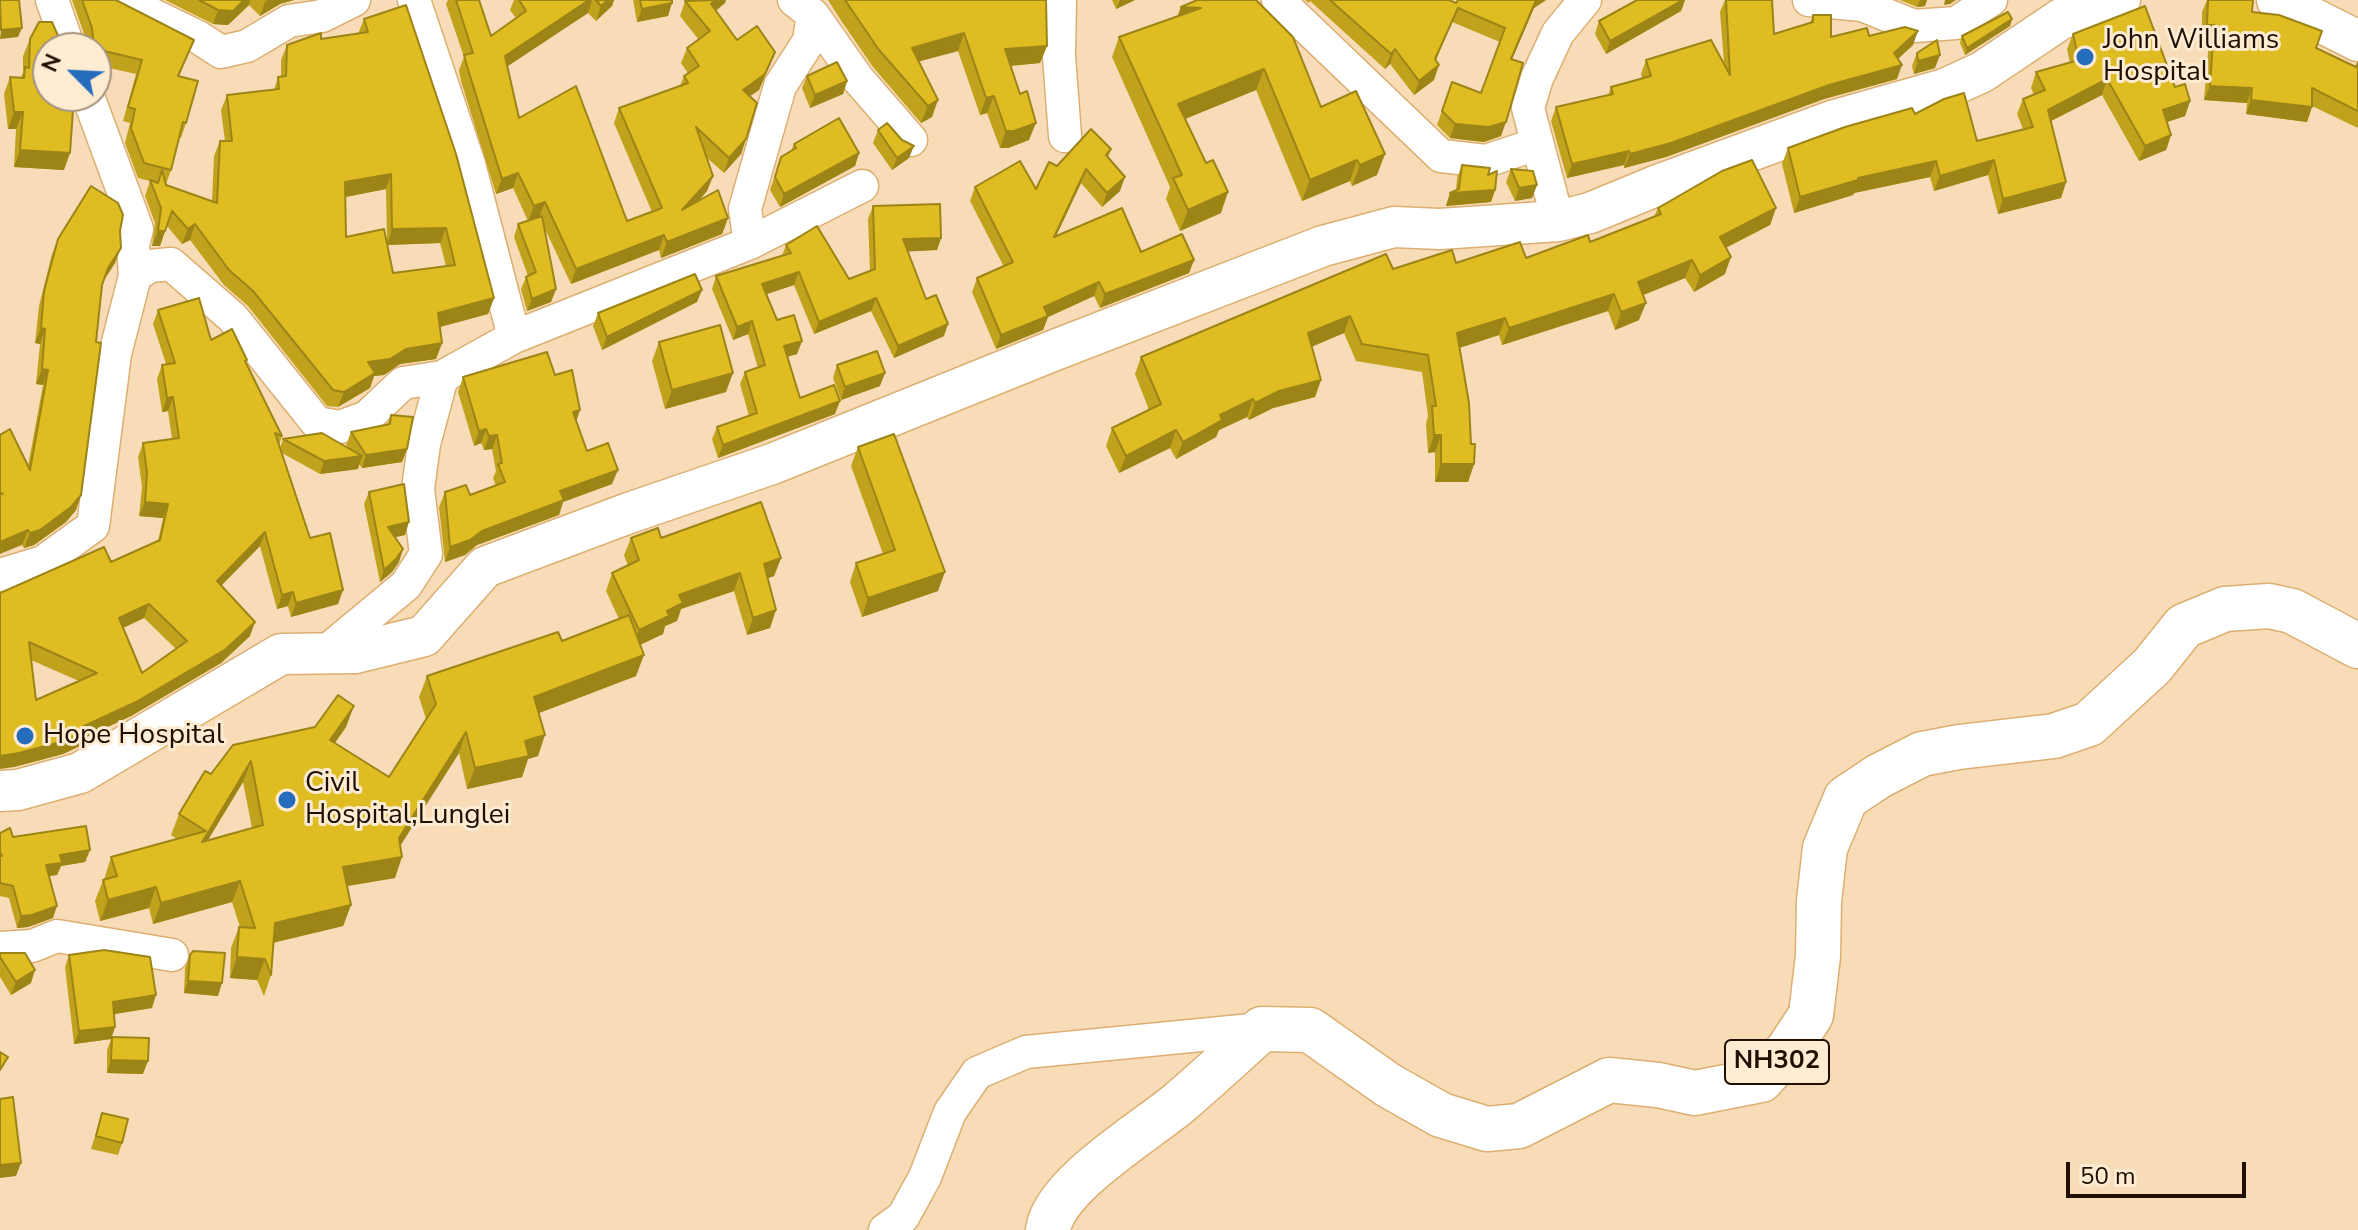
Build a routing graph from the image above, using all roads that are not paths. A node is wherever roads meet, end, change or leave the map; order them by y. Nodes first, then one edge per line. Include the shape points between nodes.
1 (52, 0) edge
2 (122, 0) edge
3 (354, 0) edge
4 (414, 0) edge
5 (1060, 0) edge
6 (1278, 0) edge
7 (1585, 0) edge
8 (1809, 0) edge
9 (1991, 0) edge
10 (2120, 0) edge
11 (2277, 0) edge
12 (803, 7) edge
13 (63, 32) edge
14 (2358, 41) edge
15 (94, 112) edge
16 (1065, 136) dead end
17 (911, 140) dead end
18 (1537, 144) junction
19 (862, 186) dead end
20 (1558, 221) junction
21 (750, 243) junction
22 (135, 276) junction
23 (514, 337) junction
24 (442, 377) junction
25 (0, 575) edge
26 (2358, 646) edge
27 (323, 654) junction
28 (0, 791) edge
29 (0, 948) edge
30 (172, 955) dead end
31 (1262, 1029) junction
32 (885, 1230) edge
33 (1048, 1230) edge

1 - 13 street
2 - 3 street via 221,52 247,46 289,21 322,16
4 - 23 street via 469,164
5 - 16 street
6 - 18 street via 1441,156 1486,161
7 - 18 street via 1558,33 1537,78 1528,108
8 - 9 street via 1862,5 1914,26 1956,23
10 - 20 main road via 2061,19 1982,72 1945,89 1832,121
11 - 14 main road
12 - 17 street
12 - 21 street via 809,41 780,86 745,209
15 - 22 street via 137,229
18 - 20 street
19 - 21 street
20 - 27 main road via 1394,227 1323,246 772,464 485,567 424,636 355,653
21 - 23 street
22 - 24 street via 150,266 171,264 233,318 317,423 340,427 367,417 403,383
22 - 25 street via 115,354 93,526 43,562
23 - 24 street
24 - 27 street via 418,489 426,554 406,585
26 - 31 highway, NH302 via 2292,611 2269,606 2225,609 2184,626 2152,666 2089,724 2054,736 1922,754 1846,798 1825,848 1811,1015 1761,1080 1695,1093 1609,1080 1519,1126 1487,1129 1441,1115 1310,1030
27 - 28 main road via 281,654 80,773
29 - 30 street via 32,946 57,936
31 - 32 street via 1026,1052 977,1073 950,1112 903,1217
31 - 33 highway via 1176,1105 1083,1176

